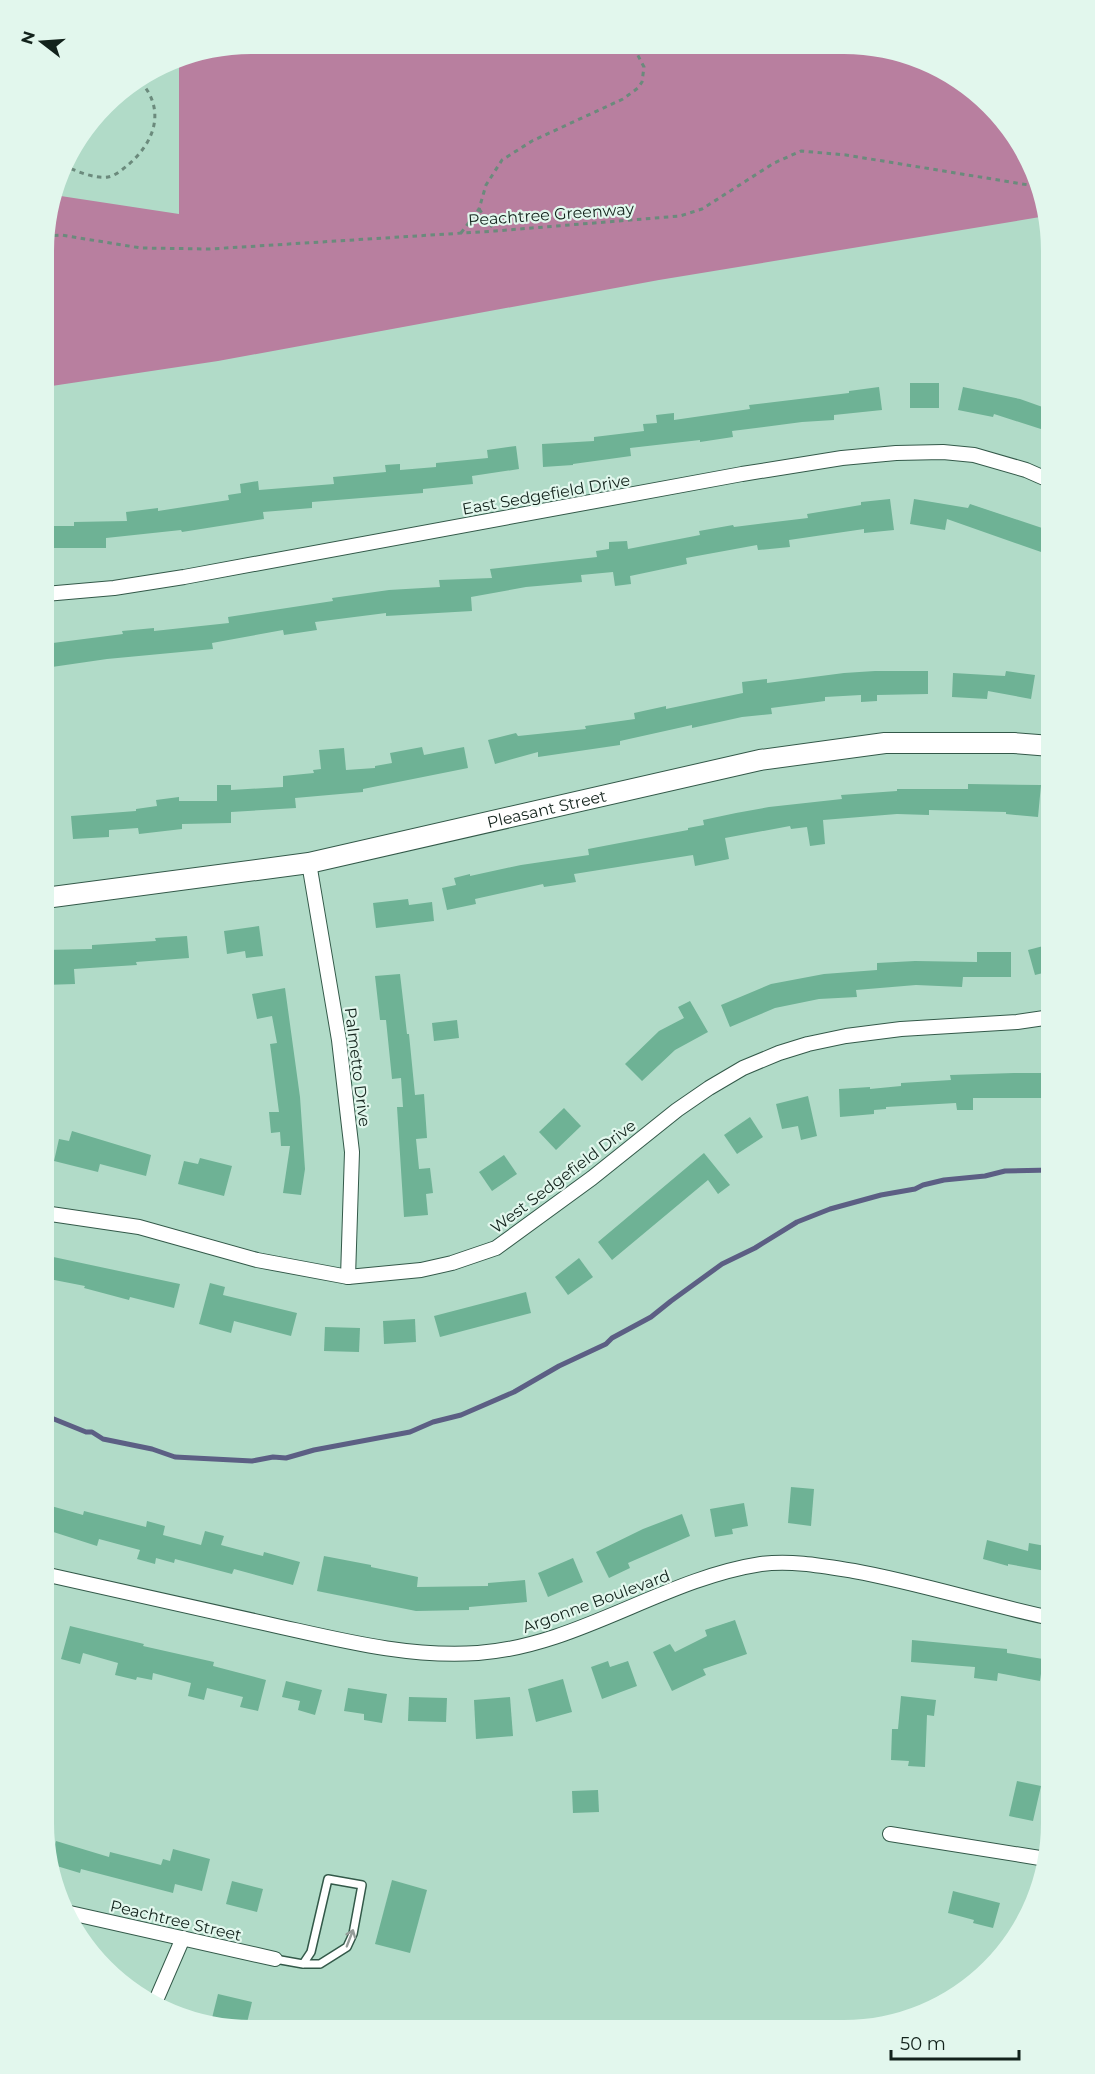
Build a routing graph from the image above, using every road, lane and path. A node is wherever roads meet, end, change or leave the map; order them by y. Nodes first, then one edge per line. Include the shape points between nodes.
1 (637, 54) edge
2 (144, 86) edge
3 (72, 168) edge
4 (1030, 185) edge
5 (479, 209) junction
6 (495, 231) junction
7 (461, 233) junction
8 (55, 235) edge
9 (1041, 477) edge
10 (54, 593) edge
11 (1041, 745) edge
12 (309, 863) junction
13 (54, 897) edge
14 (1041, 1018) edge
15 (54, 1214) edge
16 (348, 1277) junction
17 (54, 1576) edge
18 (1041, 1616) edge
19 (890, 1834) dead end
20 (1038, 1858) edge
21 (77, 1914) edge
22 (183, 1938) junction
23 (275, 1959) joint
24 (303, 1964) junction
25 (158, 1996) edge

1 - 5 path via 644,67 638,88 508,156 494,170
2 - 3 path via 156,120 142,151 123,170 109,177
4 - 6 path, Peachtree Greenway via 801,151 774,163 702,209 680,216
5 - 6 path
5 - 7 path
6 - 7 path, Peachtree Greenway
7 - 8 path, Peachtree Greenway via 210,249 141,248
9 - 10 street, East Sedgefield Drive via 974,455 944,452 842,458 184,577
11 - 12 street, Pleasant Street via 885,742 760,760
12 - 13 street, Pleasant Street
12 - 16 street, Palmetto Drive via 339,1040 352,1152
14 - 16 street, West Sedgefield Drive via 846,1036 778,1053 743,1068 677,1110 496,1248 421,1270
15 - 16 street, West Sedgefield Drive via 139,1227 257,1260
17 - 18 street, Argonne Boulevard via 341,1640 403,1652 441,1654 480,1653 549,1638 687,1585 762,1564 817,1564 887,1577
19 - 20 street
21 - 22 street, Peachtree Street
22 - 23 street, Peachtree Street
22 - 25 street
23 - 24 lane
24 -> 24 lane via 320,1964 347,1947 362,1885 328,1878 311,1952

